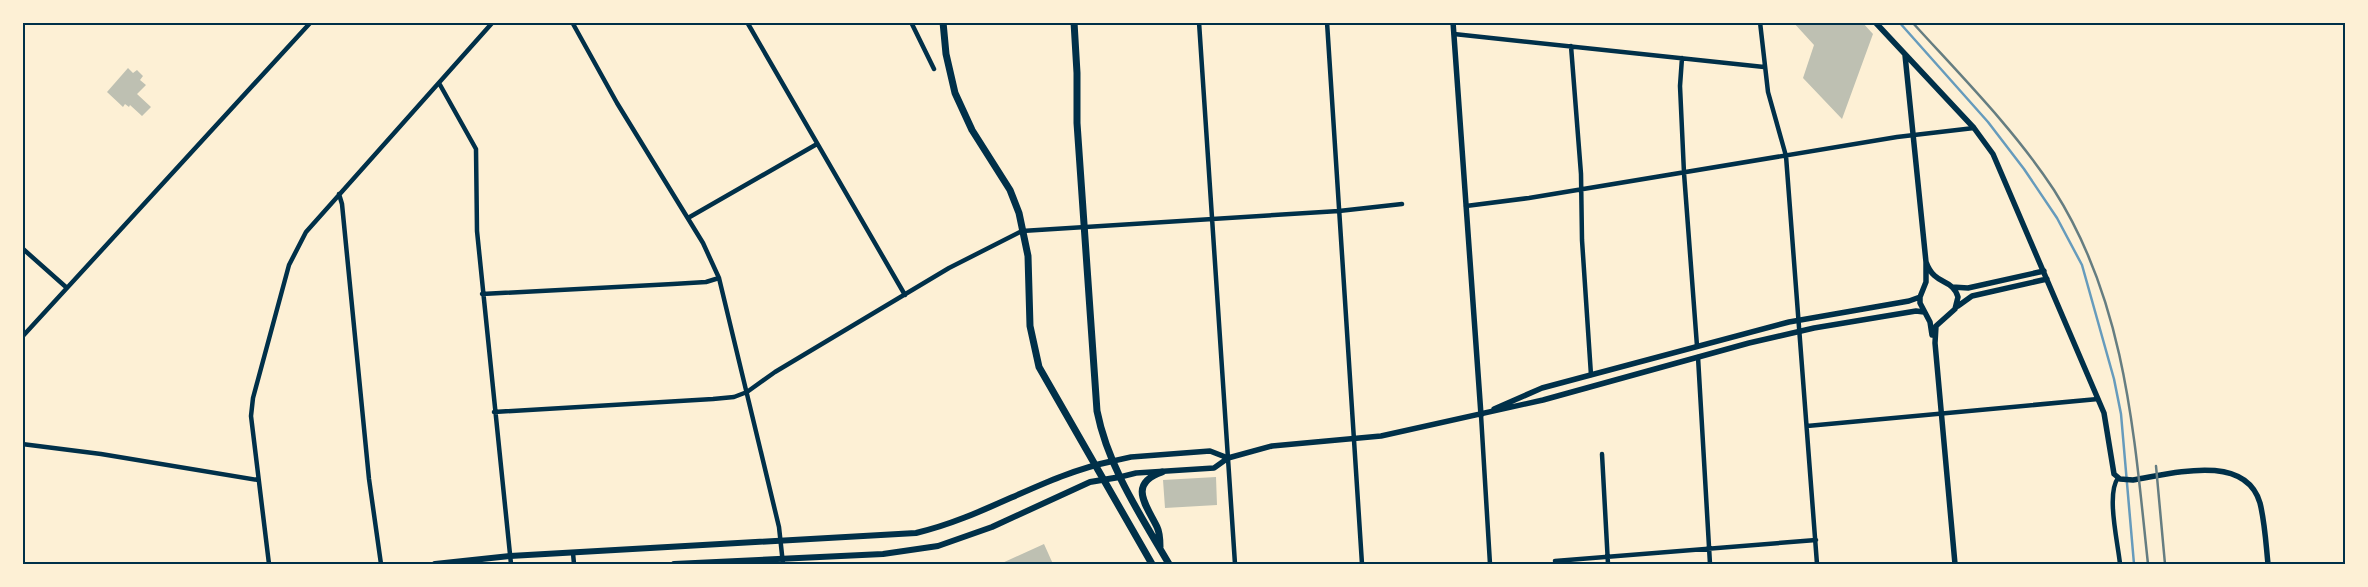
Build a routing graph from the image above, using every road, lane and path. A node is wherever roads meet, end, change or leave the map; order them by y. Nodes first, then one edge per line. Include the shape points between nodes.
1 (312, 22) edge
2 (493, 22) edge
3 (572, 22) edge
4 (747, 22) edge
5 (911, 22) edge
6 (943, 22) edge
7 (1074, 22) edge
8 (1199, 22) edge
9 (1327, 22) edge
10 (1453, 22) edge
11 (1760, 22) edge
12 (1875, 22) edge
13 (1454, 34) junction
14 (1571, 46) junction
15 (1905, 55) junction
16 (1682, 58) junction
17 (1764, 67) junction
18 (934, 68) dead end
19 (439, 83) junction
20 (1974, 128) junction
21 (1914, 136) junction
22 (817, 144) junction
23 (1786, 156) junction
24 (1684, 173) junction
25 (1581, 190) junction
26 (339, 194) junction
27 (1402, 204) dead end
28 (1466, 206) junction
29 (1339, 211) junction
30 (688, 218) junction
31 (1212, 219) junction
32 (1084, 227) junction
33 (1022, 231) junction
34 (22, 248) edge
35 (1926, 262) junction
36 (2044, 271) junction
37 (719, 278) junction
38 (2047, 279) junction
39 (1942, 281) junction
40 (1952, 286) junction
41 (67, 288) junction
42 (1924, 288) junction
43 (482, 294) junction
44 (905, 295) junction
45 (1920, 297) junction
46 (1955, 309) junction
47 (1925, 314) junction
48 (1946, 317) junction
49 (1800, 320) junction
50 (1800, 331) junction
51 (22, 337) edge
52 (1934, 344) junction
53 (1697, 346) junction
54 (1698, 357) junction
55 (1591, 375) junction
56 (747, 392) junction
57 (2098, 399) junction
58 (494, 412) junction
59 (1481, 414) junction
60 (1941, 414) junction
61 (1807, 426) junction
62 (1354, 440) junction
63 (22, 444) edge
64 (1602, 454) dead end
65 (1228, 458) junction
66 (1113, 461) junction
67 (1094, 464) junction
68 (1162, 472) junction
69 (1120, 477) junction
70 (2118, 478) junction
71 (258, 480) junction
72 (1103, 480) junction
73 (1816, 540) junction
74 (781, 542) junction
75 (1710, 548) junction
76 (1161, 549) junction
77 (573, 553) junction
78 (1608, 555) junction
79 (510, 556) junction
80 (1555, 561) dead end
81 (783, 562) edge
82 (269, 564) edge
83 (381, 564) edge
84 (435, 564) edge
85 (511, 564) edge
86 (574, 564) edge
87 (674, 564) edge
88 (1152, 564) edge
89 (1169, 564) edge
90 (1234, 564) edge
91 (1362, 564) edge
92 (1490, 564) edge
93 (1608, 564) edge
94 (1710, 564) edge
95 (1818, 564) edge
96 (1955, 564) edge
97 (2120, 564) edge
98 (2268, 564) edge

1 - 41 street
2 - 19 street
3 - 30 street via 617,103
4 - 22 street
5 - 18 street
6 - 33 main road via 955,93 968,122 1010,190
7 - 32 main road
8 - 31 street
9 - 29 street
10 - 13 street
11 - 17 street
12 - 15 street
13 - 14 street
13 - 28 street
14 - 16 street
14 - 25 street
15 - 20 street
15 - 21 street
16 - 17 street
16 - 24 street
17 - 23 street
19 - 26 street
19 - 43 street via 476,149
20 - 21 street
20 - 36 street via 1998,162
21 - 23 street
21 - 35 street
22 - 30 street
22 - 44 street
23 - 24 street
23 - 49 street
24 - 25 street
24 - 53 street
25 - 28 street
25 - 55 street
26 - 71 street via 306,232 289,265 253,398 252,431
26 - 83 street
27 - 29 street
28 - 59 street
29 - 31 street
29 - 62 street
30 - 37 street
31 - 32 street
31 - 65 street
32 - 33 street
32 - 66 main road via 1097,411
33 - 44 street via 973,254
33 - 67 main road via 1028,256 1030,326 1040,367
34 - 41 street
35 - 39 street via 1932,275
35 - 42 street
36 - 38 street
36 - 40 street via 1968,288
37 - 43 street via 706,282
37 - 56 street
38 - 46 street via 1972,296
38 - 57 street
39 - 40 street
39 - 42 street via 1931,282
40 - 46 street via 1958,297
41 - 51 street
42 - 45 street
43 - 58 street
44 - 56 street
45 - 47 street
45 - 49 street
46 - 48 street
47 - 48 street via 1940,319
47 - 50 street via 1916,311
47 - 52 street
48 - 52 street via 1936,326
49 - 50 street
49 - 53 street
50 - 54 street
50 - 61 street
52 - 60 street
53 - 55 street
54 - 59 street
54 - 75 street
55 - 59 street via 1542,388
56 - 58 street via 713,399
56 - 74 street
57 - 60 street
57 - 70 street via 2108,428 2112,469
58 - 79 street
59 - 62 street
59 - 92 street
60 - 61 street
60 - 96 street
61 - 73 street
62 - 65 street via 1272,446
62 - 91 street
63 - 71 street
64 - 78 street
65 - 66 street via 1210,451
65 - 68 street via 1214,468
65 - 90 street
66 - 67 main road
66 - 69 main road
67 - 72 main road
67 - 74 main road via 943,527 916,533
68 - 69 street
68 - 76 main road via 1149,478 1142,493 1157,527
69 - 72 main road
69 - 76 main road
70 - 97 street via 2112,495
70 - 98 street via 2133,480 2212,470 2230,472 2239,477 2251,487 2260,504
71 - 82 street
72 - 81 main road via 1090,482 992,527 938,546
72 - 88 main road
73 - 75 street
73 - 95 street
74 - 77 main road
74 - 81 street
75 - 78 street
75 - 94 street
76 - 89 main road
77 - 79 main road
77 - 86 street
78 - 80 street
78 - 93 street
79 - 84 main road
79 - 85 street
81 - 87 main road

